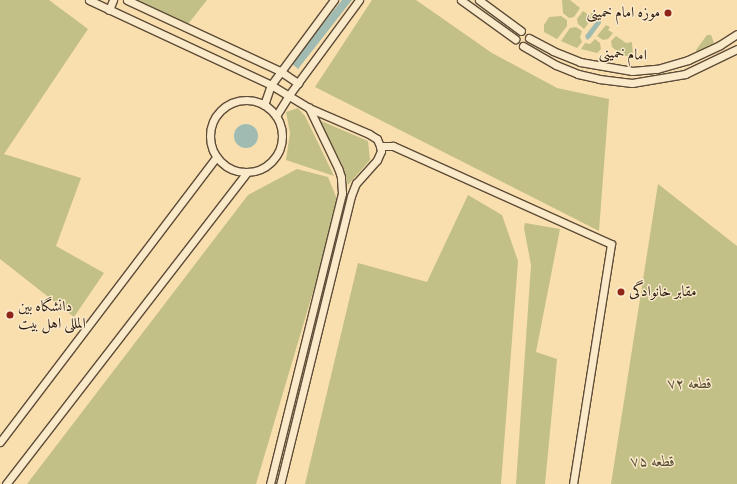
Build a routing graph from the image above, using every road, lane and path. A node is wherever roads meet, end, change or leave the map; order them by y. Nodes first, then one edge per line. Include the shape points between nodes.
1 (88, 0) edge
2 (113, 0) edge
3 (127, 0) edge
4 (334, 0) edge
5 (359, 0) edge
6 (461, 0) edge
7 (479, 0) edge
8 (109, 10) junction
9 (521, 31) junction
10 (737, 34) edge
11 (529, 38) junction
12 (515, 39) junction
13 (523, 46) junction
14 (737, 49) edge
15 (280, 71) junction
16 (298, 83) junction
17 (271, 85) junction
18 (288, 95) junction
19 (264, 105) junction
20 (309, 108) junction
21 (276, 116) junction
22 (380, 146) junction
23 (216, 158) junction
24 (246, 173) junction
25 (0, 442) edge
26 (6, 484) edge
27 (270, 484) edge
28 (280, 484) edge
29 (573, 484) edge

1 - 8 street
2 - 8 street
3 - 15 street
4 - 15 street
5 - 16 street
6 - 12 street
7 - 9 street
8 - 17 street
9 - 11 street via 526,32
9 - 12 street
10 - 11 street, امام خمینی via 688,60 657,69 632,71 580,62
11 - 13 street
12 - 13 street via 517,44
13 - 14 street, امام خمینی via 578,74 632,83 685,74
15 - 16 street
15 - 17 street
16 - 18 street
17 - 18 street
17 - 19 street
18 - 20 street
18 - 21 street
19 - 21 street
19 - 23 street via 254,101 232,102 215,116 210,132 211,148
20 - 22 street via 369,134 377,139
20 - 27 street via 338,168 342,193
21 - 24 street via 283,137 281,148 267,166
22 - 28 street via 381,151 377,160 356,182 351,196
22 - 29 street via 393,146 611,244
23 - 24 street via 229,169
23 - 25 street
24 - 26 street

